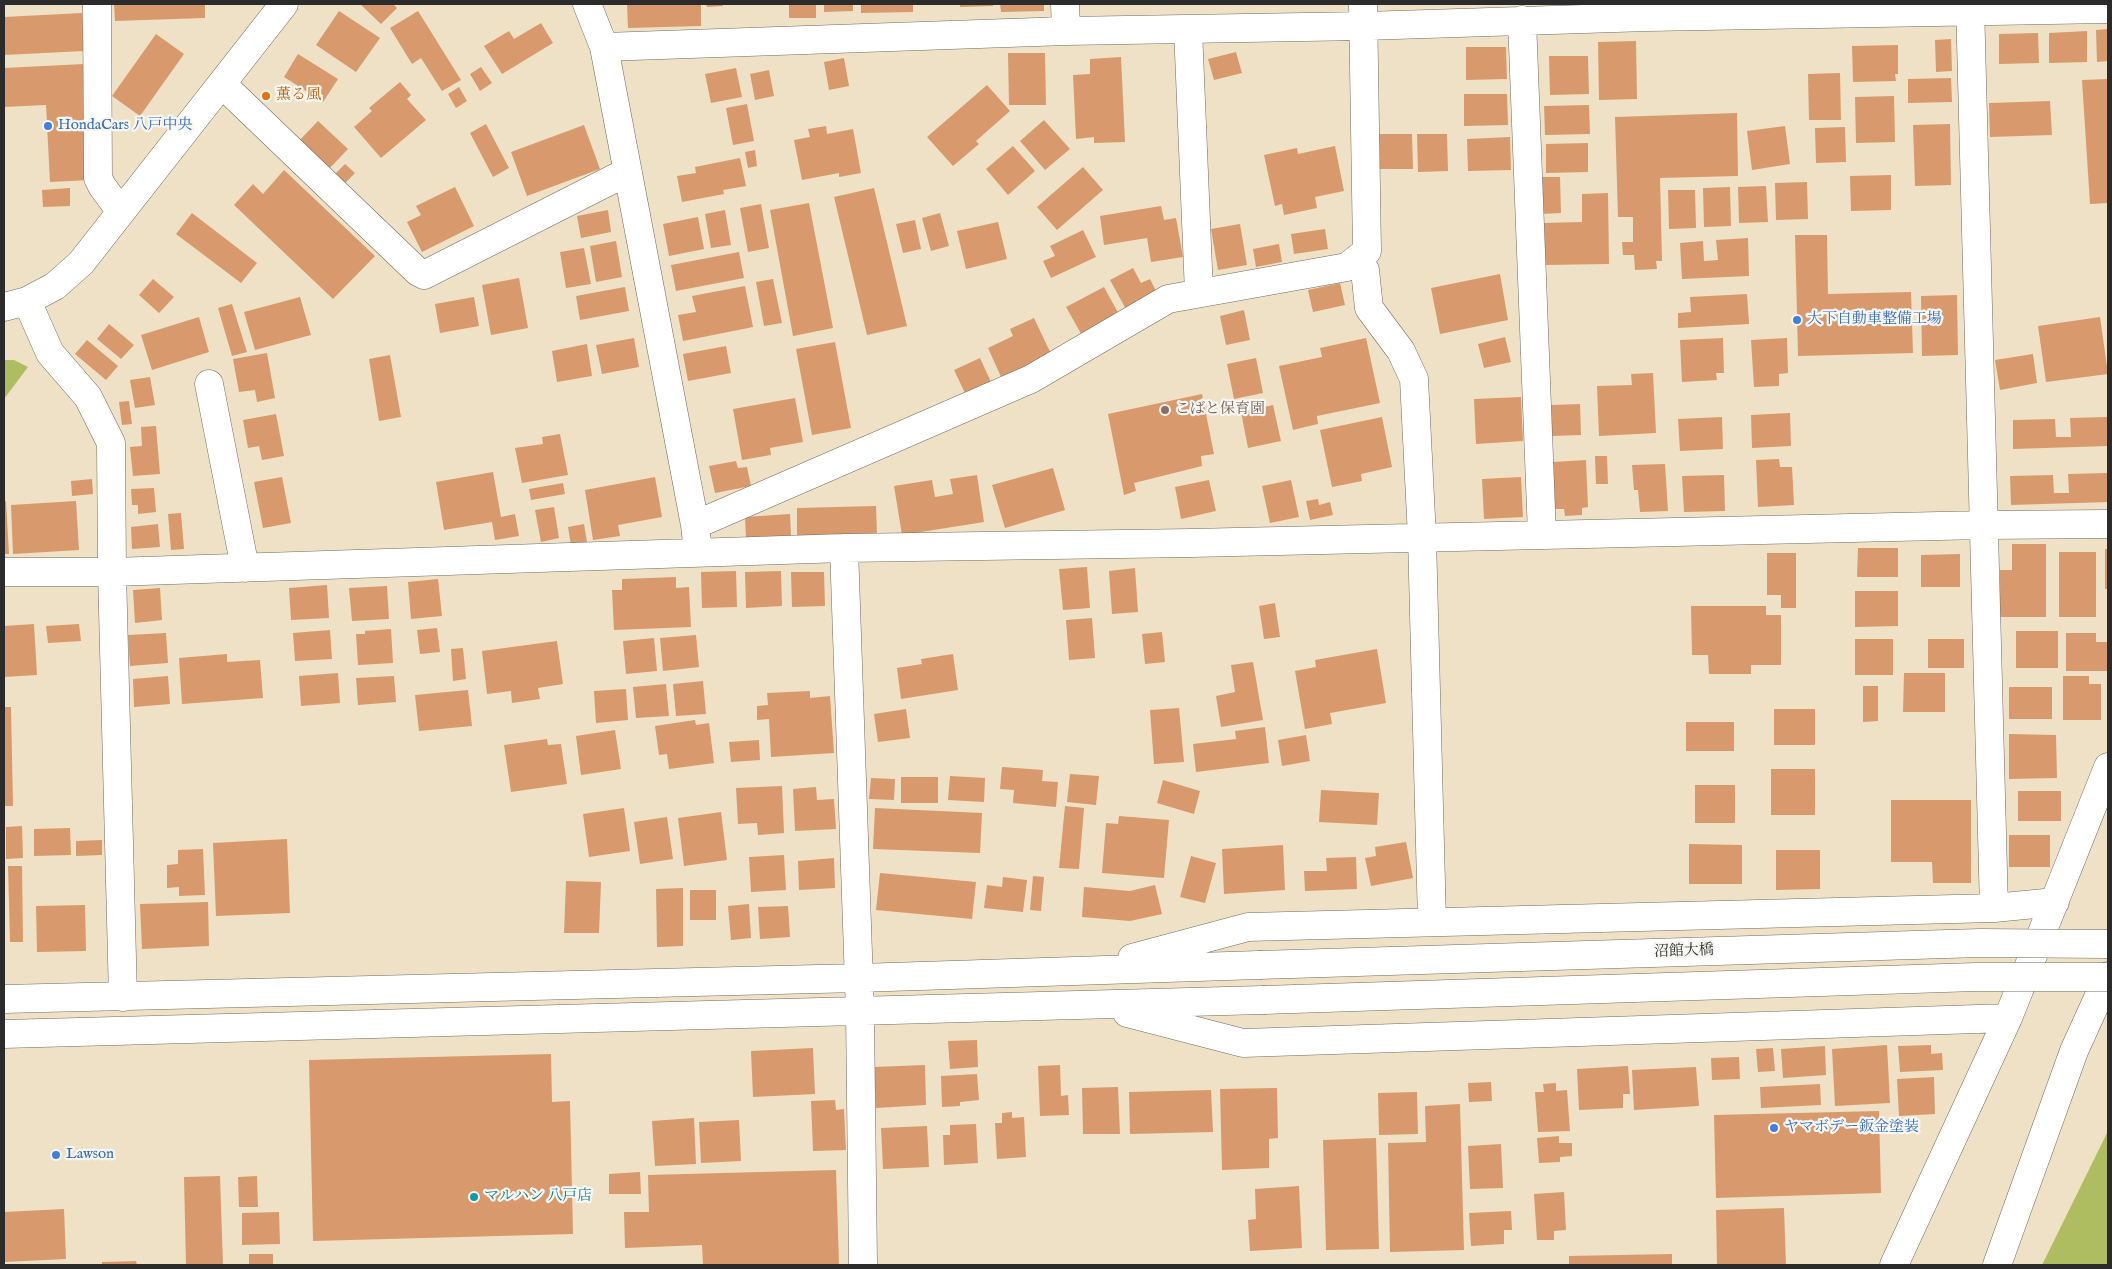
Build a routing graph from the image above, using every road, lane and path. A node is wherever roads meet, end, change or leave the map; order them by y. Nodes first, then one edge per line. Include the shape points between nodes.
1 (97, 4) edge
2 (284, 4) edge
3 (587, 4) edge
4 (1065, 4) edge
5 (1970, 8) edge
6 (2108, 9) edge
7 (1646, 10) edge
8 (1363, 15) edge
9 (1522, 20) junction
10 (1188, 29) junction
11 (1066, 31) junction
12 (604, 47) junction
13 (222, 84) junction
14 (627, 172) junction
15 (122, 212) junction
16 (1358, 258) junction
17 (1200, 293) junction
18 (16, 304) edge
19 (209, 384) dead end
20 (2108, 524) edge
21 (695, 525) junction
22 (1983, 525) junction
23 (1542, 535) junction
24 (1422, 537) junction
25 (844, 548) junction
26 (698, 553) junction
27 (245, 568) junction
28 (4, 572) edge
29 (112, 572) junction
30 (2108, 767) edge
31 (2055, 902) junction
32 (1994, 908) junction
33 (1432, 922) junction
34 (2108, 944) edge
35 (1088, 970) junction
36 (2108, 977) edge
37 (859, 978) junction
38 (123, 997) junction
39 (4, 1000) edge
40 (1095, 1005) junction
41 (860, 1012) junction
42 (2008, 1018) junction
43 (4, 1034) edge
44 (863, 1265) edge
45 (1894, 1265) edge
46 (1997, 1265) edge

1 - 15 street via 98,178
2 - 13 street
3 - 12 street
4 - 11 street
5 - 6 street
5 - 7 street
5 - 22 street
7 - 9 street
8 - 9 street
8 - 10 street
8 - 16 street via 1367,251
9 - 23 street
10 - 11 street
10 - 17 street
11 - 12 street
12 - 14 street
13 - 14 street via 424,275
13 - 15 street
14 - 21 street
15 - 18 street via 81,263 55,286
16 - 17 street via 1347,268
16 - 24 street via 1366,270 1369,308 1401,351 1414,379
17 - 21 street via 1168,299 1031,379
18 - 29 street via 50,353 88,397 111,443
19 - 27 street
20 - 22 street
21 - 26 street
22 - 23 street
22 - 32 street
23 - 24 street
24 - 25 street
24 - 33 street
25 - 26 street
25 - 37 street
26 - 27 street
27 - 29 street
28 - 29 street
29 - 38 street
30 - 31 street
31 - 32 street
31 - 42 street
32 - 33 street
33 - 35 street via 1248,927
34 - 35 street, 沼館大橋, bridge via 1980,943
35 - 37 street
36 - 40 street, bridge via 1976,976
36 - 46 street via 2074,1051
37 - 38 street
37 - 41 street
38 - 39 street
40 - 41 street
40 - 42 street via 1243,1043
41 - 43 street
41 - 44 street
42 - 45 street

